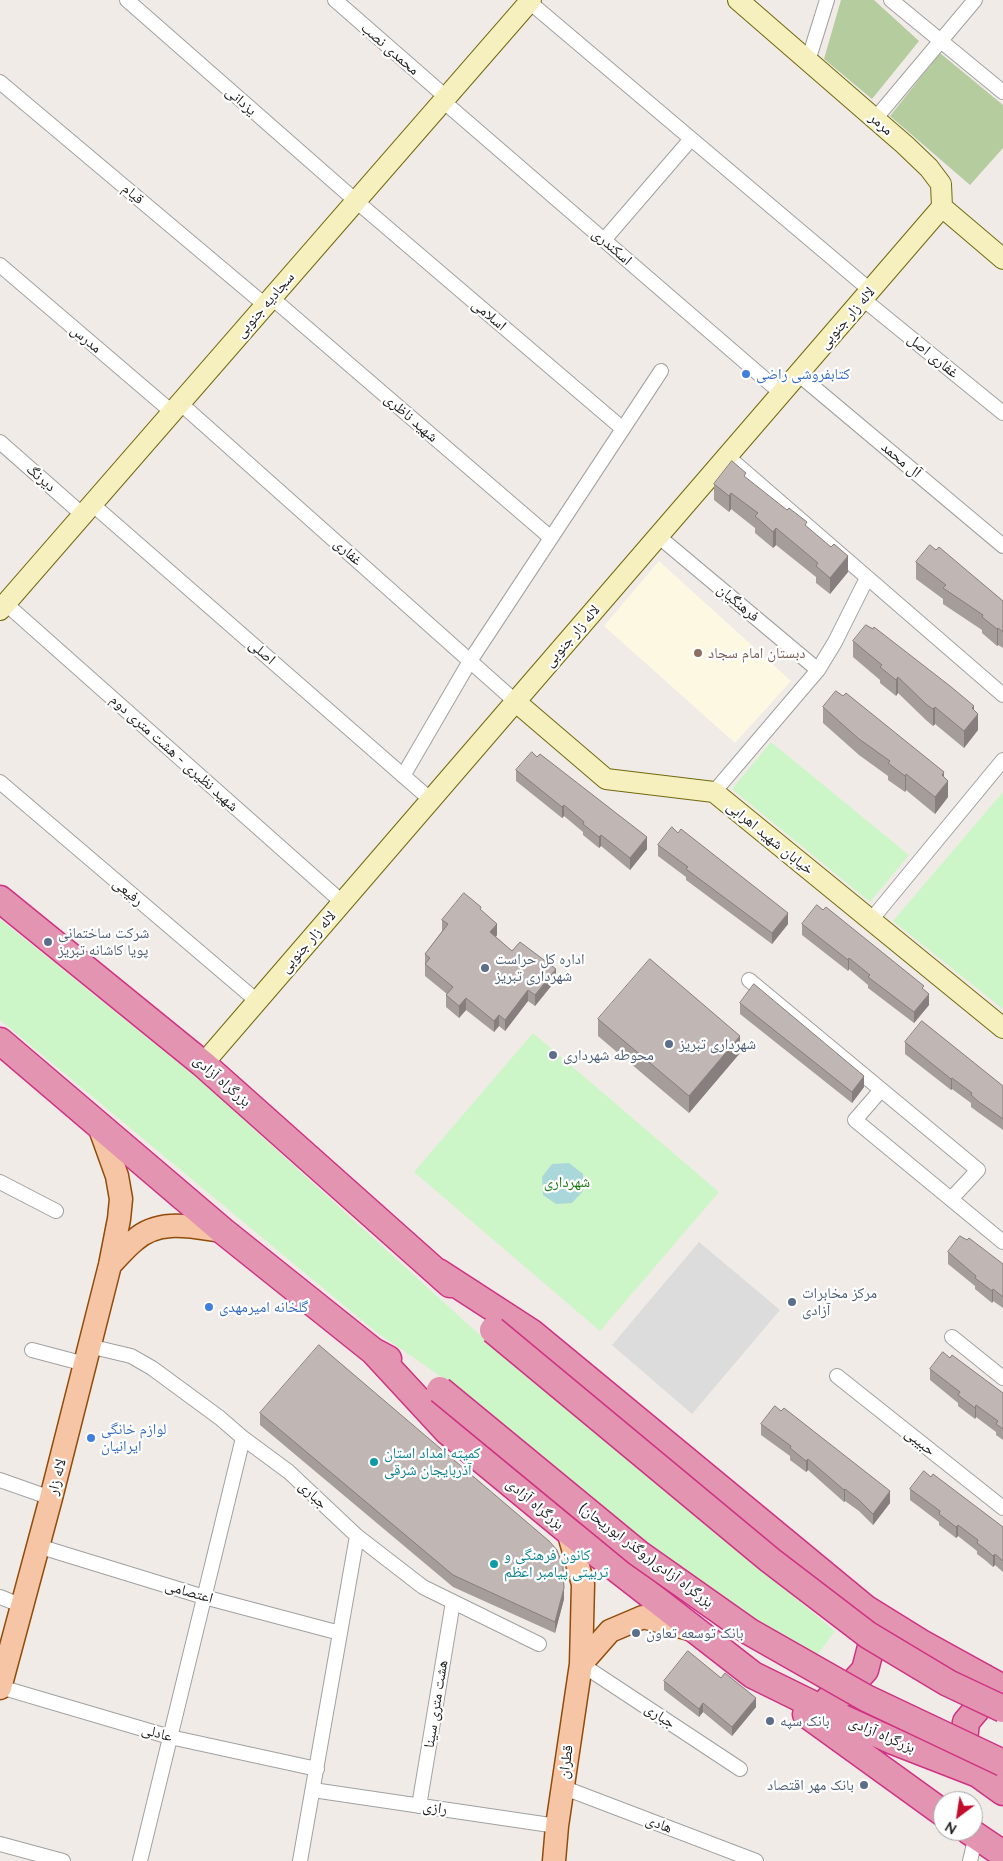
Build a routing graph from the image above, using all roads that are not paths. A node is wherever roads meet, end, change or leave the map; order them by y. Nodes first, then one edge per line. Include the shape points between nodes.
1 (127, 0) edge
2 (335, 0) edge
3 (738, 0) edge
4 (827, 0) edge
5 (891, 0) edge
6 (975, 0) edge
7 (529, 1) edge
8 (941, 40) junction
9 (808, 62) junction
10 (0, 82) edge
11 (1003, 92) edge
12 (445, 99) junction
13 (875, 119) junction
14 (692, 139) junction
15 (356, 201) junction
16 (942, 208) junction
17 (604, 240) junction
18 (1003, 259) edge
19 (0, 265) edge
20 (866, 295) junction
21 (268, 301) junction
22 (661, 371) dead end
23 (798, 374) junction
24 (781, 394) junction
25 (176, 408) junction
26 (1003, 413) edge
27 (623, 429) junction
28 (0, 442) edge
29 (727, 456) junction
30 (88, 509) junction
31 (658, 536) junction
32 (551, 538) junction
33 (1003, 546) edge
34 (867, 578) junction
35 (3, 607) edge
36 (470, 661) junction
37 (818, 670) junction
38 (1003, 695) edge
39 (516, 702) junction
40 (1003, 760) edge
41 (403, 776) junction
42 (0, 782) edge
43 (714, 792) junction
44 (431, 800) junction
45 (0, 899) edge
46 (342, 902) junction
47 (871, 920) junction
48 (749, 980) dead end
49 (257, 1001) junction
50 (1003, 1028) edge
51 (0, 1041) edge
52 (203, 1064) junction
53 (881, 1090) junction
54 (99, 1126) junction
55 (0, 1182) edge
56 (951, 1199) junction
57 (56, 1211) dead end
58 (222, 1230) junction
59 (1003, 1242) edge
60 (110, 1265) junction
61 (438, 1272) junction
62 (952, 1337) dead end
63 (32, 1350) dead end
64 (373, 1351) junction
65 (87, 1355) junction
66 (837, 1376) dead end
67 (1003, 1378) edge
68 (440, 1390) joint
69 (243, 1438) junction
70 (0, 1480) edge
71 (51, 1498) junction
72 (1003, 1508) edge
73 (568, 1531) junction
74 (357, 1536) junction
75 (38, 1546) junction
76 (0, 1597) edge
77 (204, 1597) junction
78 (453, 1602) junction
79 (23, 1606) junction
80 (865, 1608) junction
81 (694, 1630) junction
82 (340, 1632) junction
83 (539, 1644) dead end
84 (6, 1645) edge
85 (581, 1664) junction
86 (753, 1674) junction
87 (0, 1688) edge
88 (1003, 1688) edge
89 (1003, 1695) edge
90 (814, 1705) junction
91 (1003, 1709) edge
92 (170, 1737) junction
93 (1003, 1762) edge
94 (317, 1769) junction
95 (740, 1769) dead end
96 (978, 1774) junction
97 (562, 1787) junction
98 (313, 1790) junction
99 (1003, 1792) edge
100 (419, 1806) junction
101 (933, 1806) edge
102 (557, 1826) junction
103 (983, 1840) edge
104 (971, 1841) edge
105 (0, 1844) edge
106 (1003, 1854) edge
107 (63, 1861) edge
108 (140, 1861) edge
109 (300, 1861) edge
110 (554, 1861) edge
111 (756, 1861) edge
112 (970, 1861) edge

1 - 15 street, یزدانی
2 - 12 street, محمدی نصب
3 - 9 street, مرمر
4 - 9 street
5 - 8 street
6 - 8 street
7 - 12 street, سجادیه جنوبی
7 - 14 street, غفاری اصل
8 - 11 street
8 - 13 street
9 - 13 street, مرمر
10 - 21 street, قیام
12 - 15 street, سجادیه جنوبی
12 - 17 street, اسکندری
13 - 16 street, مرمر via 929,168 941,184
14 - 17 street
14 - 20 street, غفاری اصل
15 - 21 street, سجادیه جنوبی
15 - 27 street, اسلامی
16 - 18 street
16 - 20 street, لاله زار جنوبی
17 - 24 street, اسکندری
19 - 25 street, مدرس
20 - 23 street, لاله زار جنوبی
20 - 26 street, غفاری اصل
21 - 25 street, سجادیه جنوبی
21 - 32 street, شهید ناظری
22 - 27 street
23 - 24 street, لاله زار جنوبی
23 - 33 street, آل محمد
24 - 29 street, لاله زار جنوبی
25 - 30 street, سجادیه جنوبی
25 - 36 street, غفاری
27 - 32 street
28 - 30 street, دیرنگ
29 - 31 street, لاله زار جنوبی
29 - 34 street
30 - 35 street, سجادیه جنوبی
30 - 41 street, اصلی
31 - 37 street, فرهنگیان
31 - 39 street, لاله زار جنوبی
32 - 36 street
34 - 37 street
34 - 38 street
35 - 46 street, شهید نظیری - هشت متری دوم
36 - 39 street, غفاری
36 - 41 street
37 - 43 street
39 - 43 street, خیابان شهید اهرابی via 606,780
39 - 44 street, لاله زار جنوبی
40 - 47 street
41 - 44 street, اصلی
42 - 49 street, رفیعی
43 - 47 street, خیابان شهید اهرابی
44 - 46 street, لاله زار جنوبی
45 - 52 highway, بزرگراه آزادی
46 - 49 street, لاله زار جنوبی
47 - 50 street, خیابان شهید اهرابی
48 - 53 street
49 - 52 street, لاله زار جنوبی
51 - 54 highway, بزرگراه آزادی
52 - 61 highway, بزرگراه آزادی
53 - 56 street via 855,1120
53 - 56 street via 978,1170
54 - 58 highway, بزرگراه آزادی
54 - 60 main road, لاله زار via 117,1176 121,1199
55 - 57 street
56 - 59 street
58 - 60 main road via 179,1225 153,1228 136,1239
58 - 64 highway, بزرگراه آزادی
60 - 65 main road, لاله زار
61 - 80 highway, بزرگراه آزادی via 532,1332
61 - 91 highway, بزرگراه آزادی, bridge via 494,1330 770,1560 868,1635 948,1683
62 - 67 street
63 - 65 street, جباری
64 - 68 highway, بزرگراه آزادی
64 - 73 highway, بزرگراه آزادی via 447,1430
65 - 69 street, جباری via 131,1356 152,1368
65 - 71 main road, لاله زار
66 - 72 street, حبیبی
68 - 93 highway, بزرگراه آزادی(روگذر ابوریحان), bridge via 638,1553 750,1632 866,1698
69 - 74 street, جباری via 290,1472
69 - 77 street
70 - 71 street
71 - 75 main road, لاله زار
73 - 81 highway, بزرگراه آزادی
73 - 85 main road, قطران via 583,1584
74 - 78 street, جباری via 423,1587
74 - 82 street
75 - 77 street, اعتصامی
75 - 79 main road, لاله زار
76 - 79 street
77 - 82 street, اعتصامی
77 - 92 street
78 - 83 street, جباری
78 - 100 street, هشت متری سینا
79 - 84 main road, لاله زار
80 - 88 highway, بزرگراه آزادی
80 - 90 highway via 873,1640 865,1670 844,1693
81 - 85 main road via 643,1617 610,1631
81 - 86 highway, بزرگراه آزادی
82 - 94 street
84 - 87 main road, لاله زار
85 - 95 street, جباری
85 - 97 main road, قطران
86 - 90 highway, بزرگراه آزادی
86 - 101 highway
87 - 92 street, عادلی
89 - 96 highway via 982,1703 966,1722 963,1750
90 - 96 highway, بزرگراه آزادی via 892,1741
92 - 94 street, عادلی
92 - 108 street
94 - 98 street
96 - 99 highway
97 - 102 main road, قطران
97 - 111 street, هادی
98 - 100 street, رازی
98 - 109 street
100 - 102 street, رازی
102 - 110 main road, قطران
103 - 106 highway
104 - 112 street
105 - 107 street

